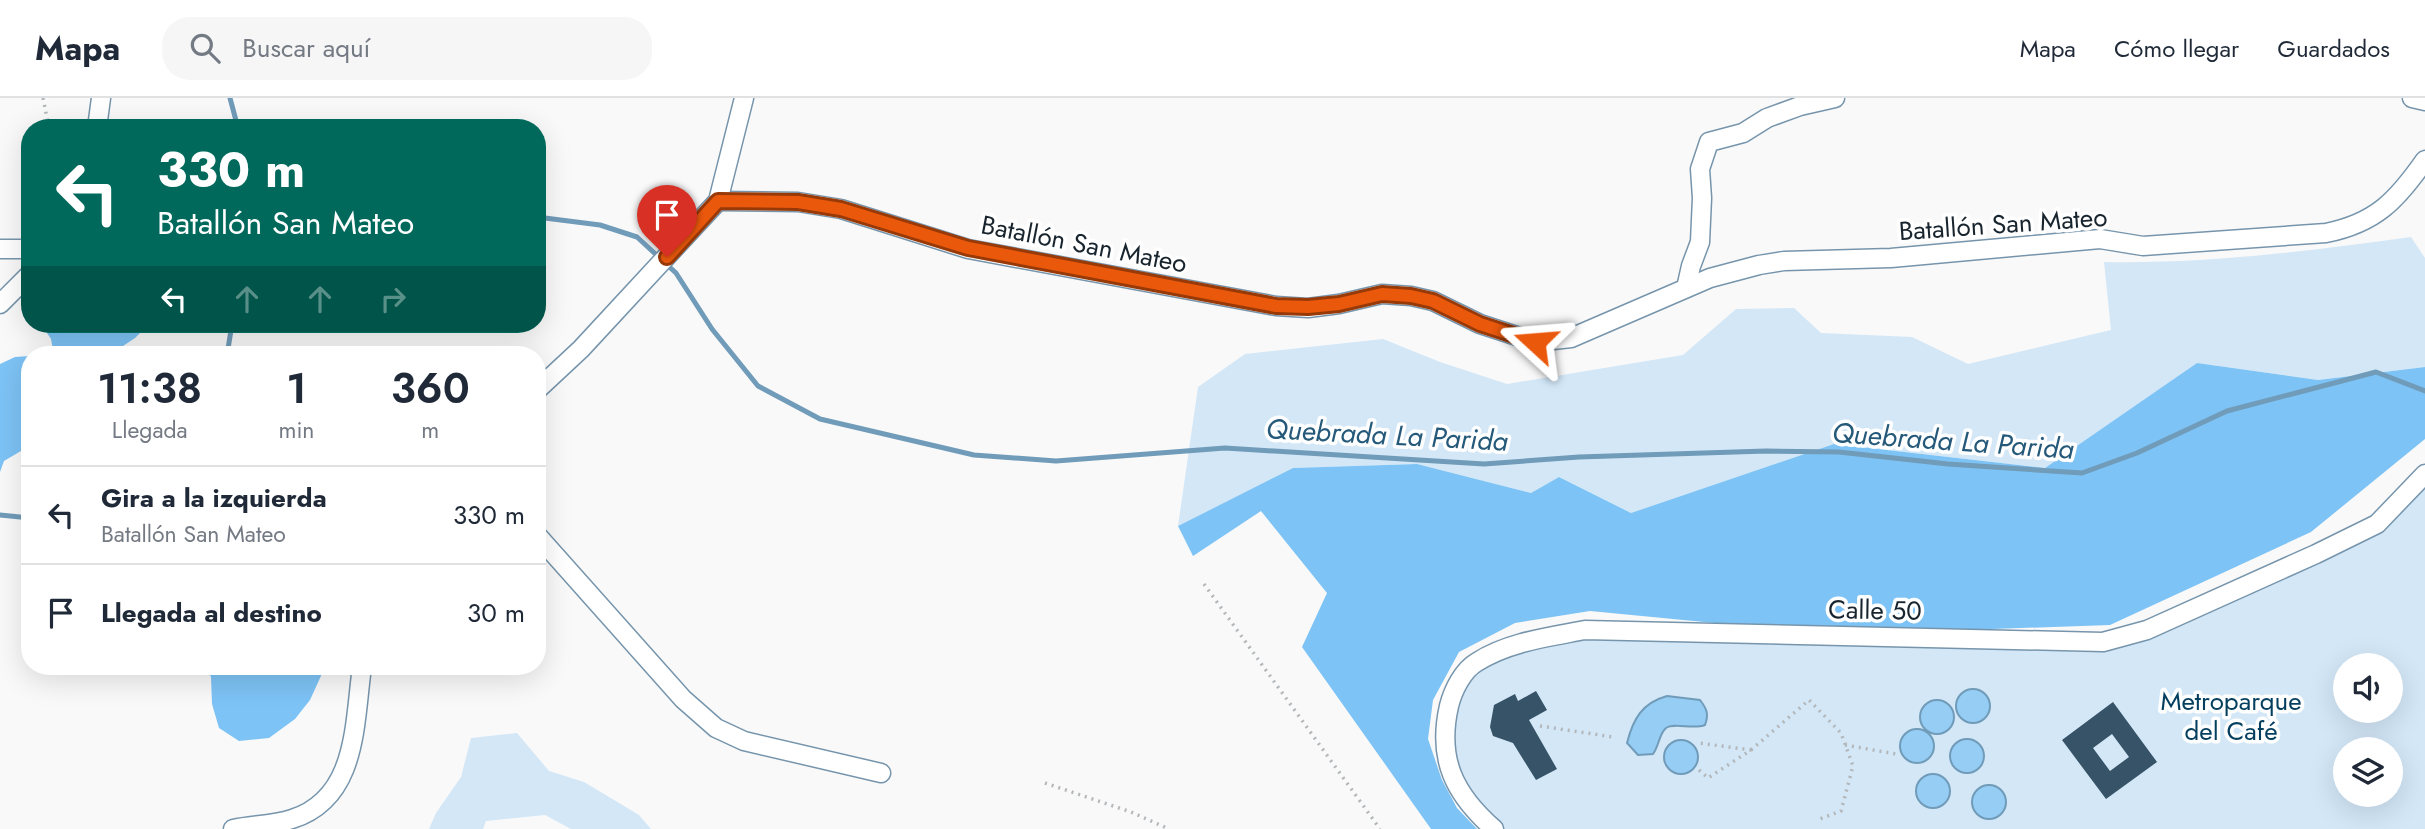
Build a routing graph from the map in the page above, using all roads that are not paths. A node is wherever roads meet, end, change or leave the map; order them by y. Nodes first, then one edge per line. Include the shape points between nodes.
1 (101, 98) edge
2 (744, 98) edge
3 (1835, 98) edge
4 (2413, 98) edge
5 (2425, 101) edge
6 (98, 119) edge
7 (2425, 160) edge
8 (718, 201) junction
9 (0, 249) edge
10 (21, 250) edge
11 (21, 283) edge
12 (1686, 288) junction
13 (0, 304) edge
14 (546, 382) edge
15 (2421, 478) edge
16 (546, 545) edge
17 (361, 675) edge
18 (881, 773) dead end
19 (233, 829) edge
20 (1494, 829) edge

1 - 6 street
2 - 8 street
3 - 12 street via 1800,106 1743,133 1709,142 1700,169 1700,242
4 - 5 street
7 - 12 street, Batallón San Mateo via 2383,210 2356,225 2326,233 2143,246 2100,239 1891,258 1784,261 1734,271
8 - 12 street, Batallón San Mateo via 798,202 841,209 968,248 1276,306 1324,306 1382,294 1422,297 1480,324 1535,342 1571,338
8 - 14 street
9 - 10 street
11 - 13 street
15 - 20 street, Calle 50 via 2377,524 2147,630 2103,642 1585,630 1516,644 1475,662 1453,690 1444,736 1447,763 1458,789
16 - 18 street via 682,699 716,728 744,741
17 - 19 street via 350,756 330,796 312,811 290,820

